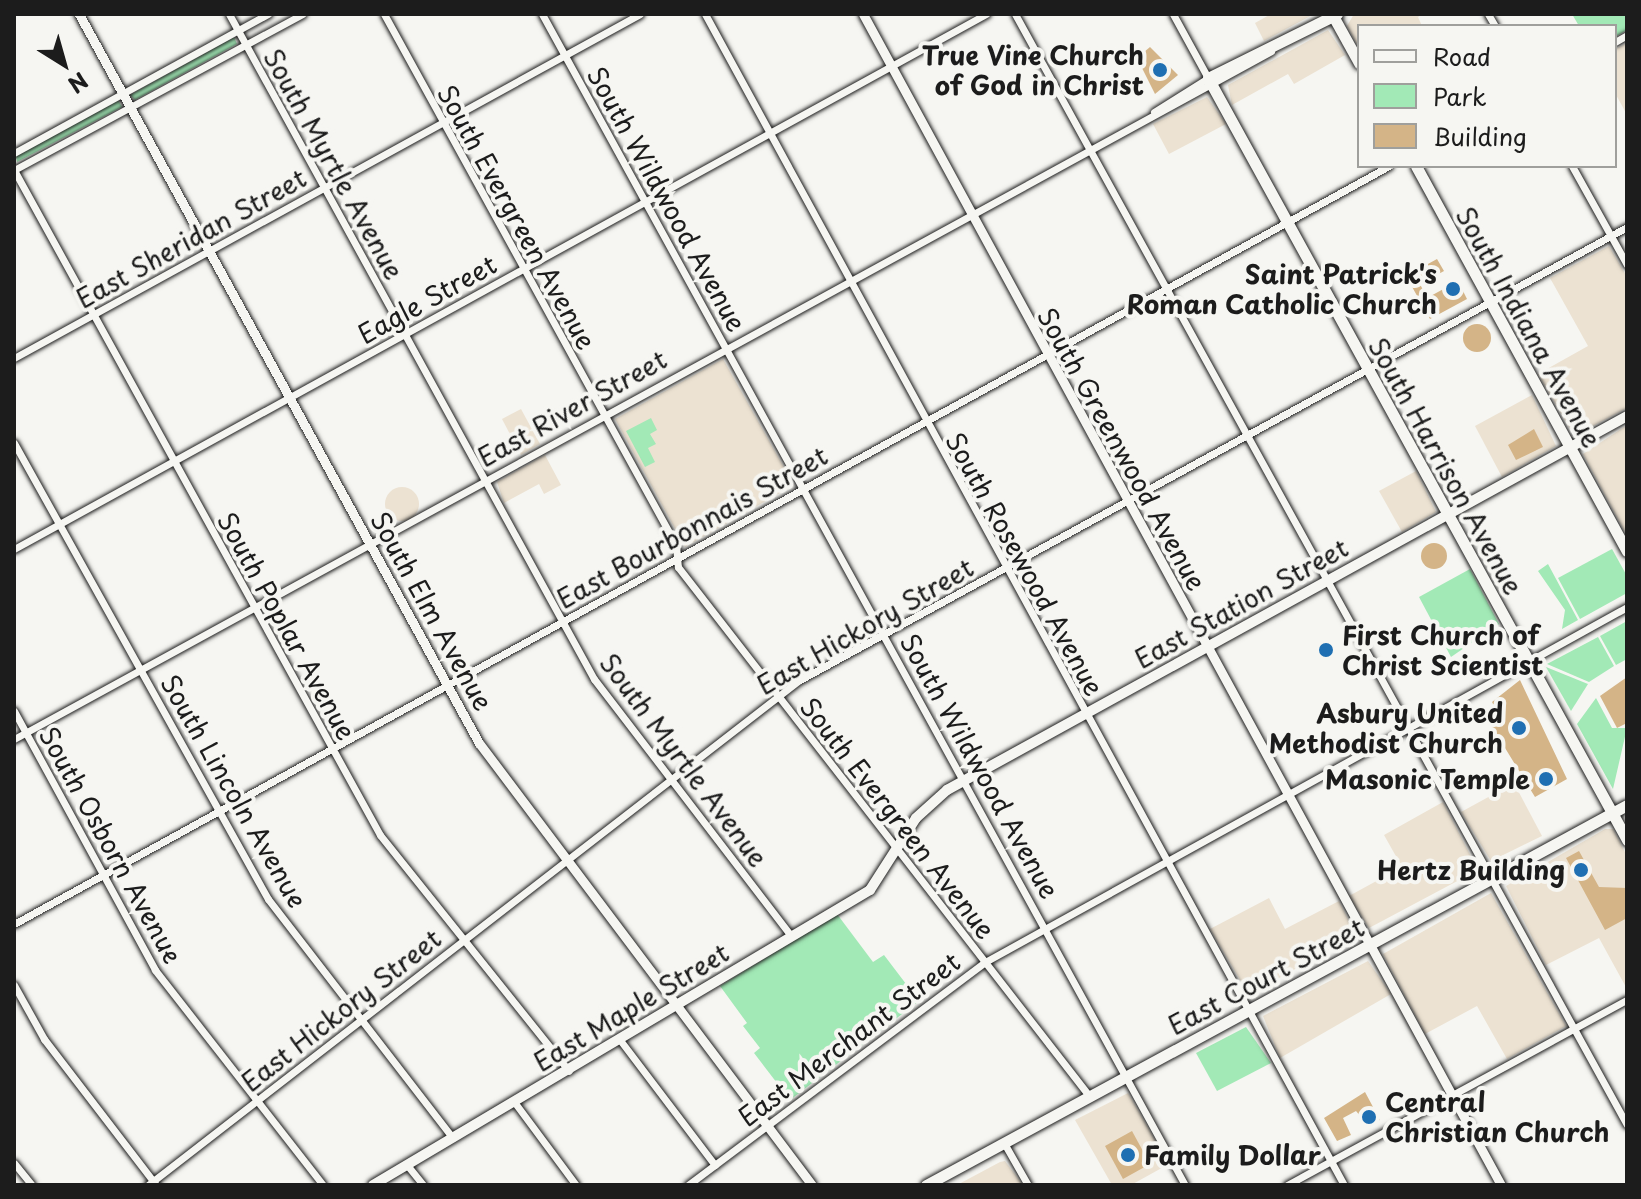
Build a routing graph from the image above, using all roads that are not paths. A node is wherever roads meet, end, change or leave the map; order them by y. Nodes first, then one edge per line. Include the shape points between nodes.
1 (79, 14) edge
2 (229, 14) edge
3 (268, 14) edge
4 (303, 14) edge
5 (384, 14) edge
6 (542, 14) edge
7 (640, 14) edge
8 (705, 14) edge
9 (863, 14) edge
10 (986, 14) edge
11 (1015, 14) edge
12 (1173, 14) edge
13 (1335, 14) edge
14 (238, 30) junction
15 (246, 44) junction
16 (563, 54) junction
17 (1357, 59) edge
18 (892, 66) junction
19 (1211, 82) junction
20 (122, 94) junction
21 (129, 106) junction
22 (443, 123) junction
23 (766, 135) junction
24 (1088, 148) junction
25 (14, 153) edge
26 (1385, 168) edge
27 (1417, 168) edge
28 (1573, 168) edge
29 (14, 170) edge
30 (326, 187) junction
31 (645, 203) junction
32 (969, 214) junction
33 (1287, 222) junction
34 (1627, 227) edge
35 (1611, 236) junction
36 (209, 253) junction
37 (1627, 265) edge
38 (522, 270) junction
39 (846, 282) junction
40 (1166, 289) junction
41 (1490, 302) junction
42 (94, 314) junction
43 (404, 335) junction
44 (726, 348) junction
45 (1045, 356) junction
46 (14, 358) edge
47 (1368, 369) junction
48 (291, 398) junction
49 (604, 415) junction
50 (1627, 416) edge
51 (924, 422) junction
52 (1246, 436) junction
53 (14, 443) edge
54 (1570, 448) junction
55 (174, 462) junction
56 (484, 481) junction
57 (803, 489) junction
58 (1126, 502) junction
59 (1448, 515) junction
60 (58, 524) junction
61 (370, 543) junction
62 (14, 549) edge
63 (1627, 551) edge
64 (676, 559) junction
65 (1004, 568) junction
66 (1326, 581) junction
67 (256, 606) junction
68 (1627, 607) edge
69 (562, 622) junction
70 (885, 634) junction
71 (1206, 648) junction
72 (1529, 661) junction
73 (141, 669) junction
74 (446, 686) junction
75 (778, 695) junction
76 (14, 711) edge
77 (1085, 714) junction
78 (1407, 728) junction
79 (26, 733) junction
80 (14, 739) edge
81 (332, 749) junction
82 (673, 777) junction
83 (963, 781) junction
84 (1287, 794) junction
85 (1627, 805) edge
86 (217, 812) junction
87 (1612, 813) junction
88 (1627, 840) edge
89 (900, 852) junction
90 (566, 859) junction
91 (1165, 860) junction
92 (101, 876) junction
93 (1490, 880) junction
94 (14, 924) edge
95 (1046, 926) junction
96 (791, 936) junction
97 (463, 938) junction
98 (1370, 946) junction
99 (985, 962) junction
100 (14, 985) edge
101 (1627, 1000) edge
102 (675, 1006) junction
103 (1248, 1011) junction
104 (360, 1019) junction
105 (1574, 1028) junction
106 (620, 1040) junction
107 (569, 1071) junction
108 (1125, 1078) junction
109 (1452, 1096) junction
110 (1090, 1097) junction
111 (258, 1101) junction
112 (515, 1103) junction
113 (1627, 1125) edge
114 (767, 1126) junction
115 (453, 1138) junction
116 (1004, 1143) junction
117 (1330, 1161) junction
118 (14, 1163) edge
119 (407, 1165) junction
120 (715, 1165) junction
121 (152, 1184) edge
122 (32, 1185) edge
123 (323, 1185) edge
124 (373, 1185) edge
125 (423, 1185) edge
126 (576, 1185) edge
127 (688, 1185) edge
128 (812, 1185) edge
129 (926, 1185) edge
130 (1028, 1185) edge
131 (1185, 1185) edge
132 (1287, 1185) edge
133 (1344, 1185) edge
134 (1501, 1185) edge

1 - 20 street, South Elm Avenue
2 - 14 street, South Myrtle Avenue
3 - 14 street
4 - 15 street
5 - 22 street, South Evergreen Avenue
6 - 16 street, South Wildwood Avenue
7 - 16 street, East Sheridan Street
8 - 23 street, South Rosewood Avenue
9 - 18 street, South Greenwood Avenue
10 - 18 street, Eagle Street
11 - 24 street
12 - 19 street, South Harrison Avenue
13 - 17 main road
13 - 19 main road, East River Street
14 - 15 street, South Myrtle Avenue
14 - 20 street
15 - 21 street
15 - 30 street, South Myrtle Avenue
16 - 22 street, East Sheridan Street
16 - 31 street, South Wildwood Avenue
18 - 23 street, Eagle Street
18 - 32 street, South Greenwood Avenue
19 - 24 street, East River Street
19 - 33 main road, South Harrison Avenue
20 - 21 street, South Elm Avenue
20 - 25 street
21 - 29 street
21 - 36 street, South Elm Avenue
22 - 30 street, East Sheridan Street
22 - 38 street, South Evergreen Avenue
23 - 31 street, Eagle Street
23 - 39 street, South Rosewood Avenue
24 - 32 street, East River Street
24 - 40 street
26 - 33 street, East Bourbonnais Street
27 - 41 main road, South Indiana Avenue
28 - 35 street
29 - 42 street, South Poplar Avenue
30 - 36 street, East Sheridan Street
30 - 43 street, South Myrtle Avenue
31 - 38 street, Eagle Street
31 - 44 street, South Wildwood Avenue
32 - 39 street, East River Street
32 - 45 street, South Greenwood Avenue
33 - 40 street, East Bourbonnais Street
33 - 47 main road, South Harrison Avenue
34 - 35 street, East Hickory Street
35 - 37 street
35 - 41 street, East Hickory Street
36 - 42 street, East Sheridan Street
36 - 48 street, South Elm Avenue
38 - 43 street, Eagle Street
38 - 49 street, South Evergreen Avenue
39 - 44 street, East River Street
39 - 51 street, South Rosewood Avenue
40 - 45 street, East Bourbonnais Street
40 - 52 street
41 - 47 street, East Hickory Street
41 - 54 main road, South Indiana Avenue
42 - 46 street, East Sheridan Street
42 - 55 street, South Poplar Avenue
43 - 48 street, Eagle Street
43 - 56 street, South Myrtle Avenue
44 - 49 street, East River Street
44 - 57 street, South Wildwood Avenue
45 - 51 street, East Bourbonnais Street
45 - 58 street, South Greenwood Avenue
47 - 52 street, East Hickory Street
47 - 59 main road, South Harrison Avenue
48 - 55 street, Eagle Street
48 - 61 street, South Elm Avenue
49 - 56 street, East River Street
49 - 64 street, South Evergreen Avenue via 676,545
50 - 54 main road, East Station Street
51 - 57 street, East Bourbonnais Street
51 - 65 street, South Rosewood Avenue
52 - 58 street, East Hickory Street
52 - 66 street
53 - 60 street, South Lincoln Avenue
54 - 59 main road, East Station Street
54 - 63 main road, South Indiana Avenue
55 - 60 street, Eagle Street
55 - 67 street, South Poplar Avenue
56 - 61 street, East River Street
56 - 69 street, South Myrtle Avenue
57 - 64 street, East Bourbonnais Street
57 - 70 street, South Wildwood Avenue
58 - 65 street, East Hickory Street
58 - 71 street, South Greenwood Avenue
59 - 66 main road, East Station Street
59 - 72 main road, South Harrison Avenue
60 - 62 street, Eagle Street
60 - 73 street, South Lincoln Avenue
61 - 67 street, East River Street
61 - 74 street, South Elm Avenue
64 - 69 street, East Bourbonnais Street
64 - 75 street, South Evergreen Avenue
65 - 70 street, East Hickory Street
65 - 77 street, South Rosewood Avenue
66 - 71 main road, East Station Street
66 - 78 street
67 - 73 street, East River Street
67 - 81 street, South Poplar Avenue
68 - 72 street, East Merchant Street
69 - 74 street, East Bourbonnais Street
69 - 82 street, South Myrtle Avenue via 594,679
70 - 75 street, East Hickory Street
70 - 83 street, South Wildwood Avenue
71 - 77 main road, East Station Street
71 - 84 street, South Greenwood Avenue
72 - 78 street, East Merchant Street
72 - 87 main road, South Harrison Avenue
73 - 79 street, East River Street
73 - 86 street, South Lincoln Avenue
74 - 81 street, East Bourbonnais Street
74 - 90 street, South Elm Avenue via 479,743
75 - 82 street, East Hickory Street
75 - 89 street, South Evergreen Avenue
76 - 79 street, South Osborn Avenue
77 - 83 main road, East Station Street
77 - 91 street, South Rosewood Avenue
78 - 84 street, East Merchant Street
78 - 93 street
79 - 80 street, East River Street
79 - 92 street, South Osborn Avenue
81 - 86 street, East Bourbonnais Street
81 - 97 street, South Poplar Avenue via 380,835
82 - 90 street, East Hickory Street
82 - 96 street, South Myrtle Avenue
83 - 89 main road, East Station Street via 924,809
83 - 95 street, South Wildwood Avenue
84 - 91 street, East Merchant Street
84 - 98 street, South Greenwood Avenue
85 - 87 main road, East Court Street
86 - 92 street, East Bourbonnais Street
86 - 104 street, South Lincoln Avenue via 268,899
87 - 88 main road, South Harrison Avenue
87 - 93 main road, East Court Street
89 - 96 main road, East Maple Street via 870,890
89 - 99 street, South Evergreen Avenue
90 - 97 street, East Hickory Street
90 - 102 street, South Elm Avenue via 670,990
91 - 95 street, East Merchant Street
91 - 103 street, South Rosewood Avenue
92 - 94 street, East Bourbonnais Street
92 - 111 street, South Osborn Avenue via 155,970
93 - 98 main road, East Court Street
93 - 105 street
95 - 99 street, East Merchant Street
95 - 108 street, South Wildwood Avenue
96 - 102 main road, East Maple Street
97 - 104 street, East Hickory Street
97 - 107 street, South Poplar Avenue
98 - 103 main road, East Court Street
98 - 109 street, South Greenwood Avenue
99 - 110 street, South Evergreen Avenue
99 - 114 street, East Merchant Street
100 - 121 street via 44,1039
101 - 105 street
102 - 106 main road, East Maple Street
102 - 114 street, South Elm Avenue
103 - 108 main road, East Court Street
103 - 117 street, South Rosewood Avenue
104 - 111 street, East Hickory Street
104 - 115 street, South Lincoln Avenue
105 - 109 street
105 - 113 street
106 - 107 main road, East Maple Street
106 - 120 street
107 - 112 main road, East Maple Street
108 - 110 main road, East Court Street
108 - 131 street, South Wildwood Avenue
109 - 117 street
109 - 134 street, South Greenwood Avenue
110 - 116 main road, East Court Street
111 - 121 street, East Hickory Street
111 - 123 street, South Osborn Avenue
112 - 115 main road, East Maple Street
112 - 126 street
114 - 120 street, East Merchant Street
114 - 128 street, South Elm Avenue
115 - 119 main road, East Maple Street
116 - 129 main road, East Court Street
116 - 130 street
117 - 132 street
117 - 133 street, South Rosewood Avenue
118 - 122 street
119 - 124 main road, East Maple Street
119 - 125 street
120 - 127 street, East Merchant Street

